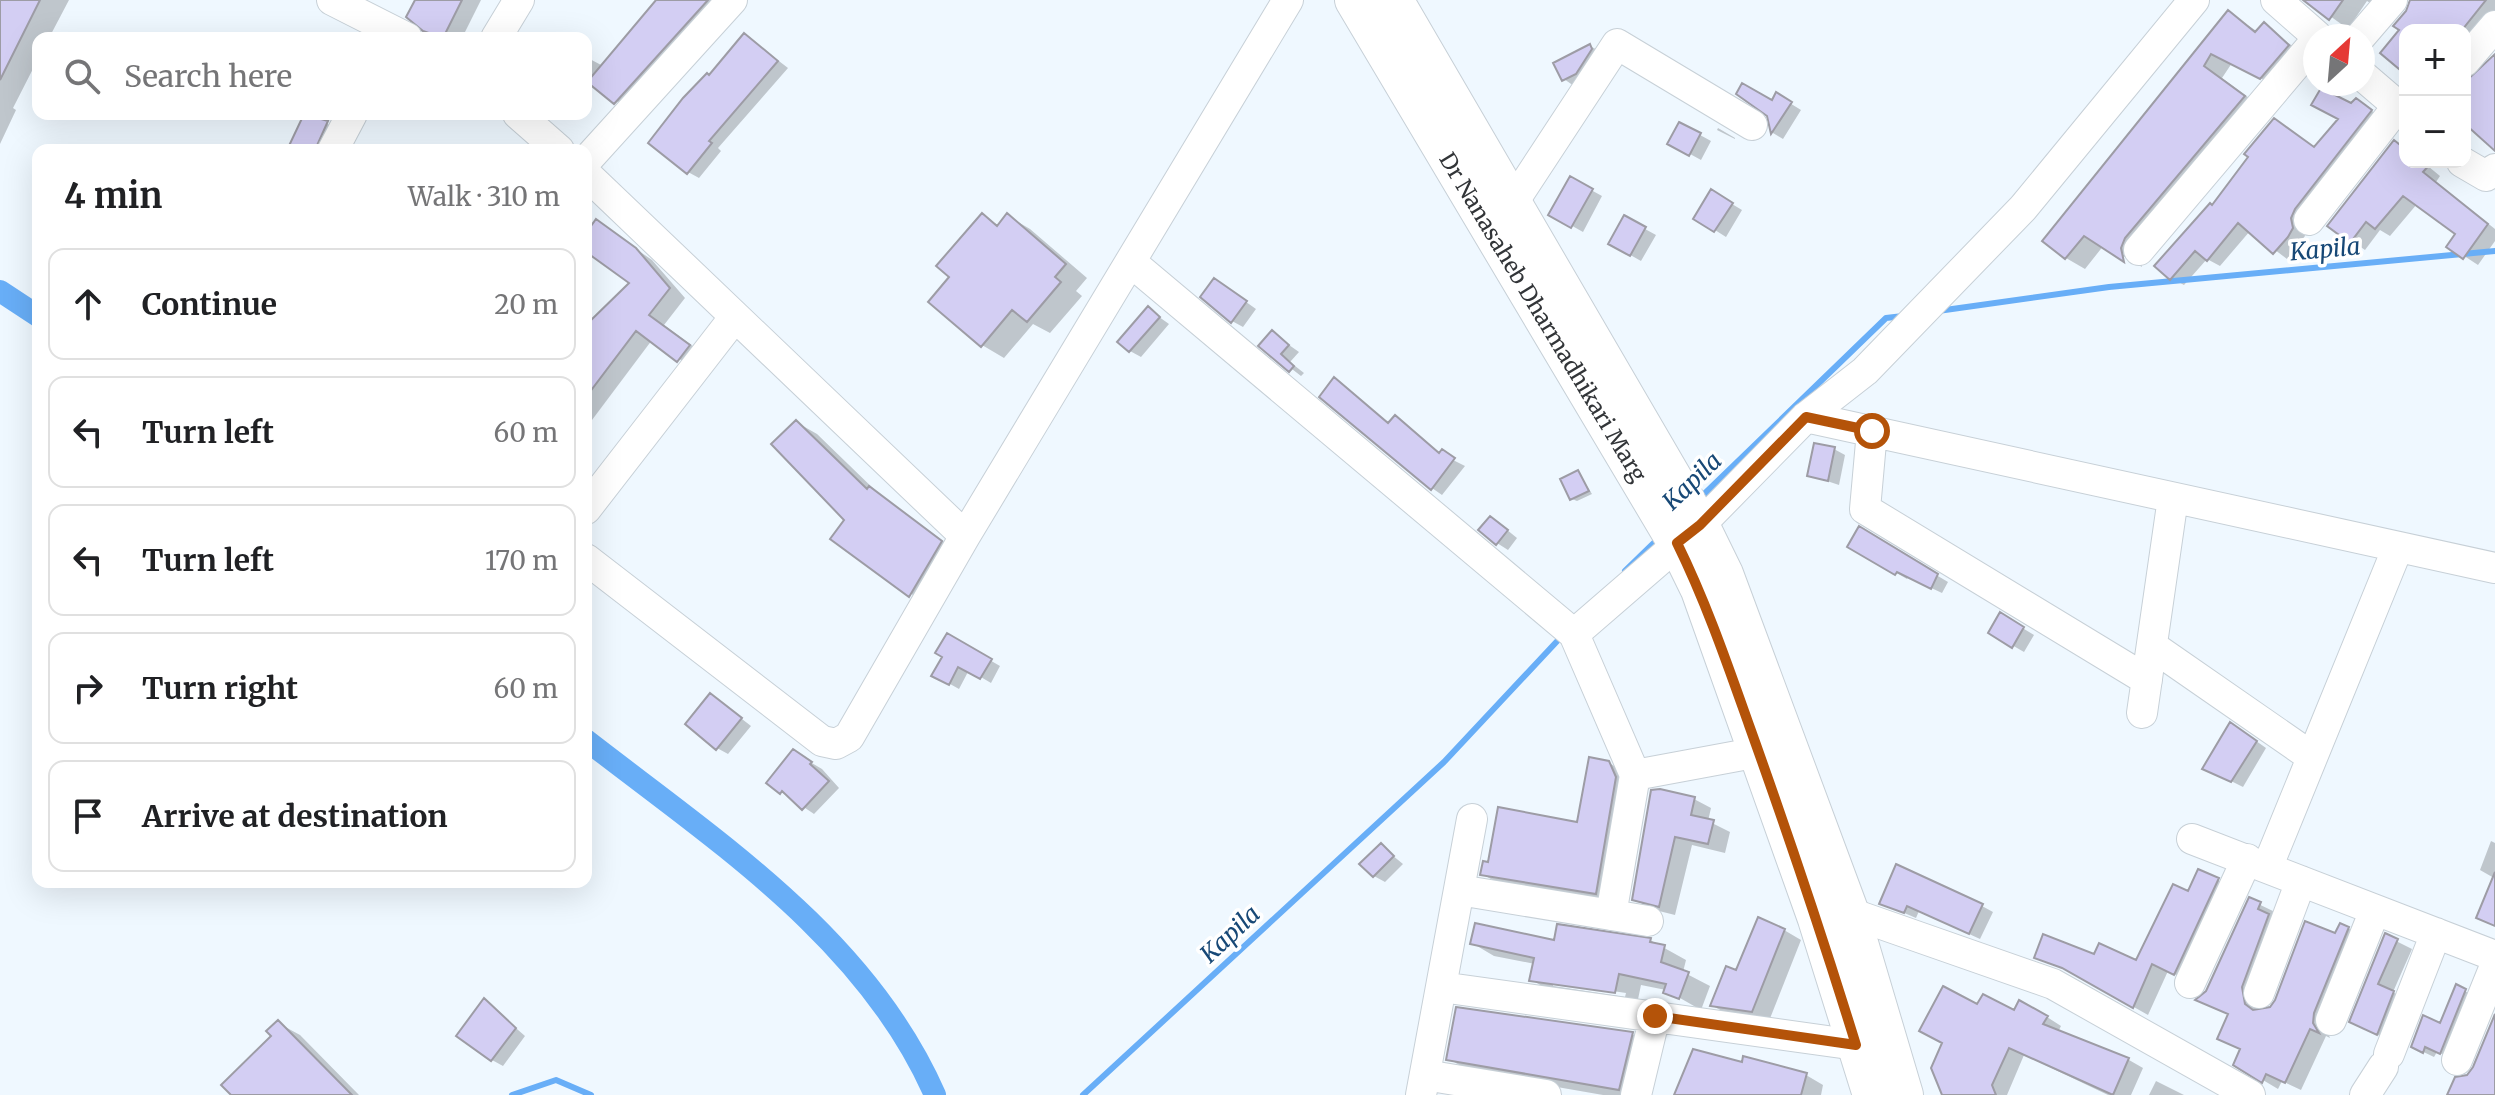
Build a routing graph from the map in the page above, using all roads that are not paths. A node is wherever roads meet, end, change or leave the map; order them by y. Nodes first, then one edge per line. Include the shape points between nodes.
1 (332, 0) edge
2 (519, 0) edge
3 (732, 0) edge
4 (1288, 0) edge
5 (1354, 0) edge
6 (1394, 0) edge
7 (2194, 0) edge
8 (2276, 0) edge
9 (2392, 0) edge
10 (372, 8) edge
11 (2303, 24) edge
12 (2371, 24) edge
13 (2495, 26) edge
14 (394, 32) edge
15 (500, 32) edge
16 (2471, 54) edge
17 (2303, 56) edge
18 (2375, 86) edge
19 (2399, 106) edge
20 (2399, 113) edge
21 (349, 120) edge
22 (525, 120) edge
23 (1752, 125) dead end
24 (336, 144) edge
25 (552, 144) edge
26 (2470, 168) edge
27 (592, 169) edge
28 (2495, 169) edge
29 (592, 180) edge
30 (1499, 213) junction
31 (2309, 220) dead end
32 (2139, 250) dead end
33 (1132, 263) junction
34 (734, 318) junction
35 (1806, 417) junction
36 (1872, 431) junction
37 (2173, 498) junction
38 (592, 501) edge
39 (1688, 534) junction
40 (965, 536) junction
41 (2398, 547) junction
42 (592, 564) edge
43 (2495, 568) edge
44 (1574, 634) junction
45 (2152, 646) junction
46 (2147, 680) junction
47 (2142, 713) dead end
48 (1759, 752) junction
49 (2312, 757) junction
50 (1635, 775) junction
51 (1472, 819) dead end
52 (2192, 839) dead end
53 (2257, 863) junction
54 (2301, 881) junction
55 (1459, 890) junction
56 (2375, 910) junction
57 (1611, 915) junction
58 (1834, 916) junction
59 (1648, 921) dead end
60 (2436, 933) junction
61 (2495, 956) edge
62 (2495, 966) edge
63 (2190, 983) dead end
64 (1441, 987) junction
65 (2259, 993) dead end
66 (1655, 1016) junction
67 (2331, 1020) dead end
68 (1856, 1045) junction
69 (2457, 1060) dead end
70 (1423, 1085) edge
71 (1546, 1095) edge
72 (1636, 1095) edge
73 (1872, 1095) edge
74 (1904, 1095) edge
75 (2250, 1095) edge
76 (2365, 1095) edge

1 - 10 street
2 - 15 street
3 - 27 street
4 - 33 street
5 - 30 main road, Dr Nanasaheb Dharmadhikari Marg
6 - 30 main road, Dr Nanasaheb Dharmadhikari Marg
7 - 35 street via 2023,208 1865,371
8 - 11 street
9 - 12 street
10 - 14 street
13 - 16 street
17 - 32 street
18 - 19 street
20 - 31 street
21 - 24 street
22 - 25 street
23 - 30 street via 1617,44
26 - 28 street via 2486,176
29 - 34 street
30 - 39 main road, Dr Nanasaheb Dharmadhikari Marg
33 - 40 street
33 - 44 street
34 - 38 street
34 - 40 street
35 - 36 street
35 - 39 street
36 - 37 street
36 - 46 street via 1865,509
37 - 41 street
37 - 45 street
39 - 44 street
39 - 48 main road, Dr Nanasaheb Dharmadhikari Marg via 1700,590
39 - 58 main road, Dr Nanasaheb Dharmadhikari Marg via 1724,574
40 - 42 street via 849,737 836,744 822,741
41 - 43 street
41 - 49 street
44 - 50 street
45 - 46 street
45 - 49 street
46 - 47 street
48 - 50 street
48 - 58 main road, Dr Nanasaheb Dharmadhikari Marg
49 - 53 street
50 - 57 street
51 - 55 street
52 - 53 street
53 - 54 street
53 - 63 street
54 - 56 street
54 - 65 street
55 - 57 street
55 - 64 street
56 - 60 street
56 - 67 street
57 - 59 street
58 - 68 main road, Dr Nanasaheb Dharmadhikari Marg
58 - 74 main road, Dr Nanasaheb Dharmadhikari Marg
58 - 75 street via 2053,984
60 - 61 street
60 - 76 street via 2386,1060
62 - 69 street
64 - 66 street
64 - 70 street
66 - 68 street
66 - 72 street
68 - 73 main road, Dr Nanasaheb Dharmadhikari Marg
70 - 71 street

